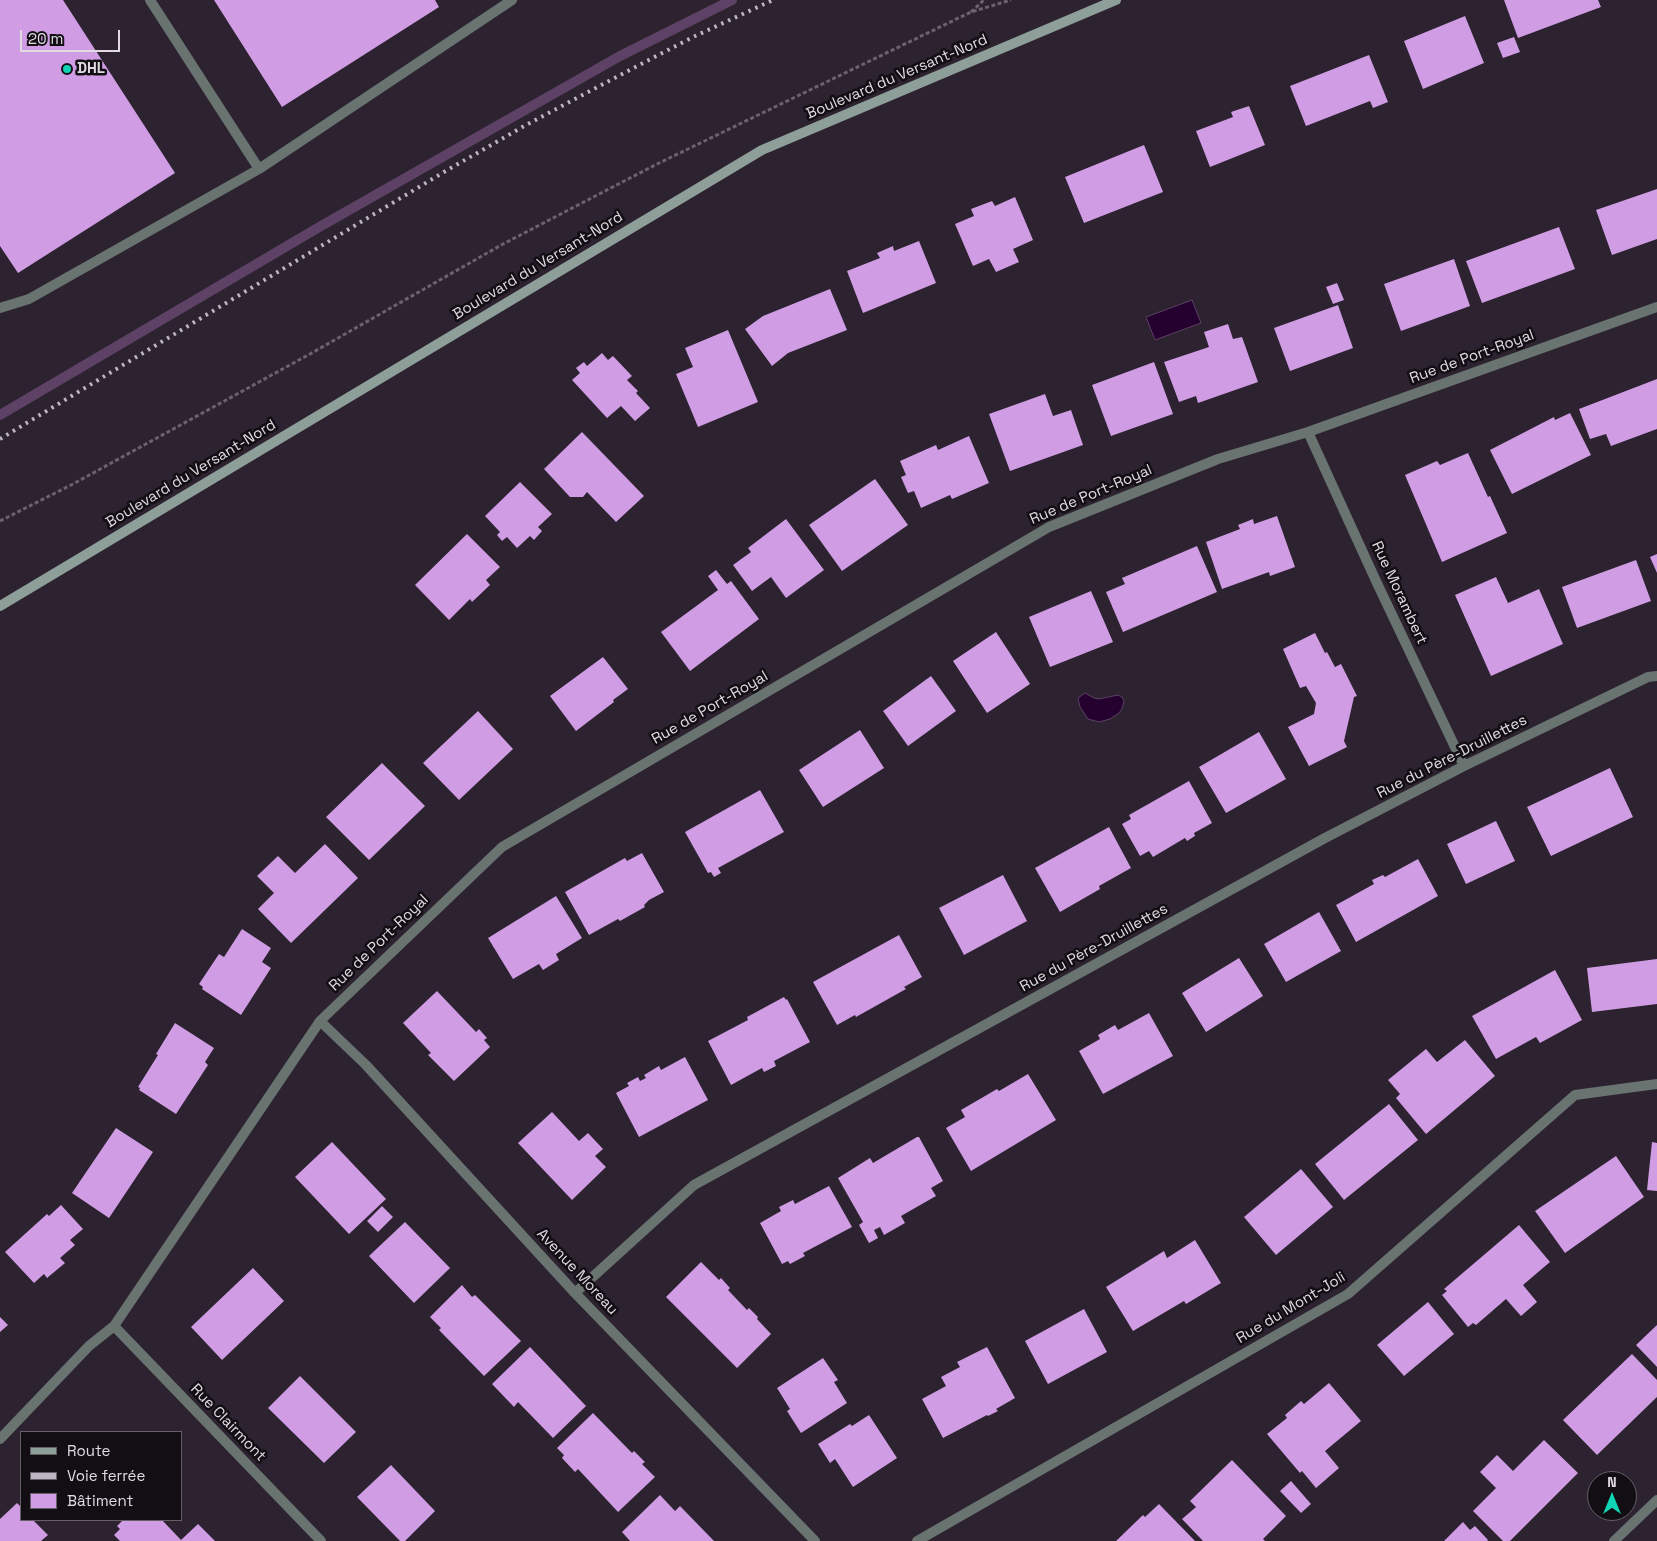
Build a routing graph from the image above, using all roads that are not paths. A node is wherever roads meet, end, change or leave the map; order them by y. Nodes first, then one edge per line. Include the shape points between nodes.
1 (150, 0) edge
2 (512, 0) edge
3 (1116, 0) edge
4 (259, 169) junction
5 (1657, 307) edge
6 (0, 308) edge
7 (1308, 432) junction
8 (0, 606) edge
9 (1657, 676) edge
10 (1464, 766) junction
11 (320, 1021) junction
12 (1657, 1084) edge
13 (575, 1293) junction
14 (114, 1326) junction
15 (0, 1439) edge
16 (1657, 1500) edge
17 (321, 1541) edge
18 (815, 1541) edge
19 (917, 1541) edge
20 (1614, 1541) edge

1 - 4 street
2 - 4 street
3 - 8 street, Boulevard du Versant-Nord via 762,150
4 - 6 street via 29,299
5 - 7 street, Rue de Port-Royal
7 - 10 street, Rue Morambert
7 - 11 street, Rue de Port-Royal via 1218,459 1049,527 502,847
9 - 10 street, Rue du Père-Druillettes via 1648,677
10 - 13 street, Rue du Père-Druillettes via 1325,838 694,1185
11 - 13 street, Avenue Moreau via 366,1065
11 - 14 street, Rue de Port-Royal
12 - 19 street, Rue du Mont-Joli via 1575,1095 1348,1294
13 - 18 street, Avenue Moreau
14 - 15 street, Rue de Port-Royal via 89,1346
14 - 17 street, Rue Clairmont
16 - 20 street

